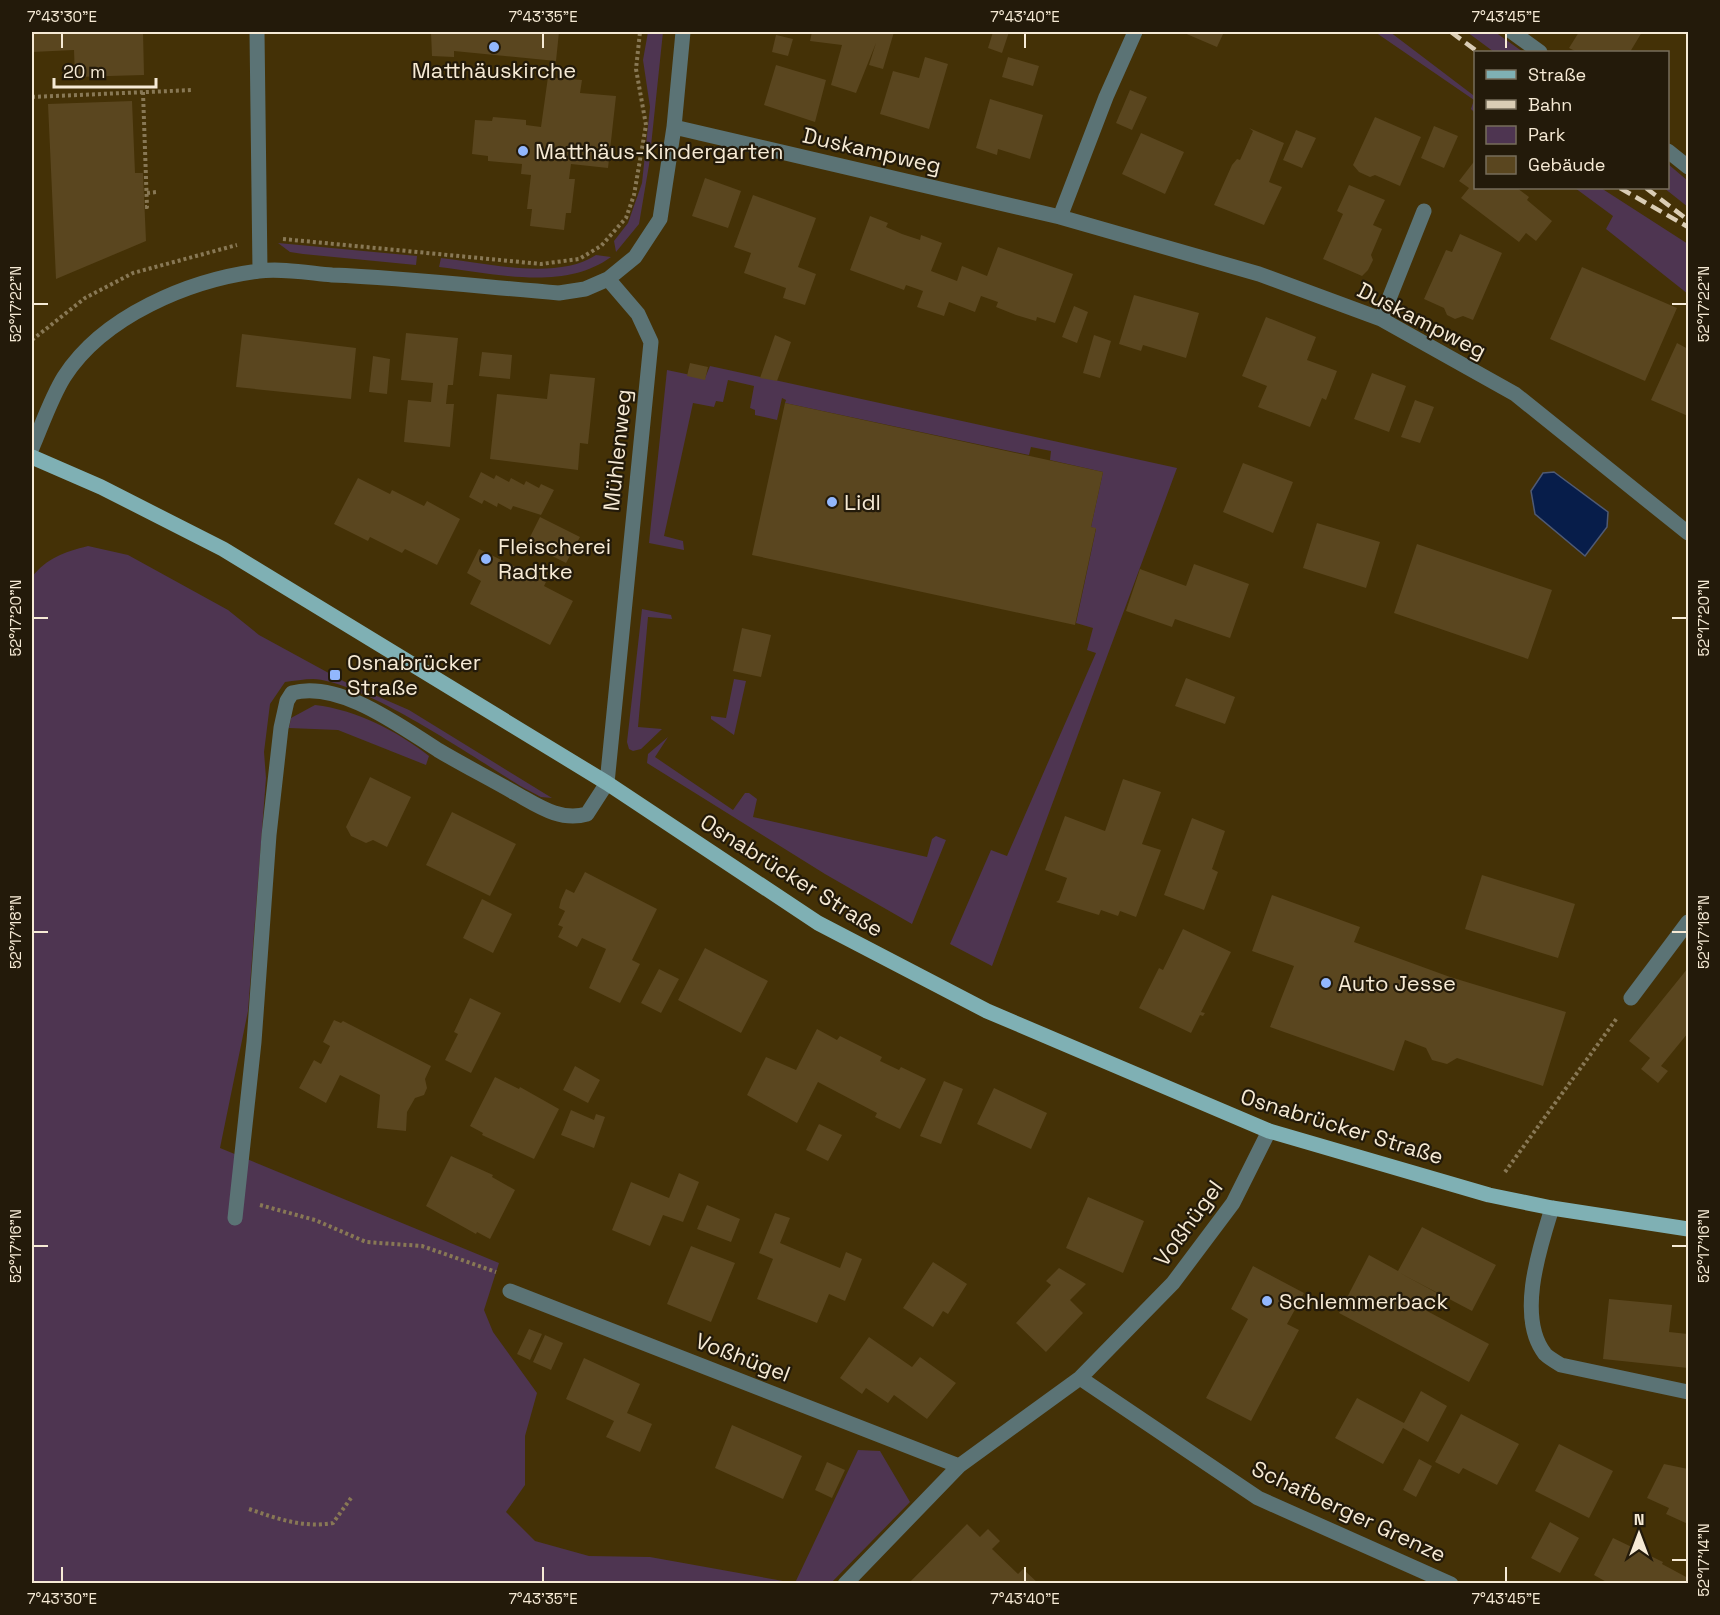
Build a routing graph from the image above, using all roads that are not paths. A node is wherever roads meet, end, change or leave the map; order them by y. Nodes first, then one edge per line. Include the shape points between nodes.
1 (257, 32) edge
2 (683, 32) edge
3 (1135, 32) edge
4 (1520, 34) edge
5 (1539, 51) edge
6 (674, 127) junction
7 (1669, 152) edge
8 (1689, 167) edge
9 (1424, 210) dead end
10 (1060, 217) junction
11 (260, 271) junction
12 (608, 279) junction
13 (1381, 319) junction
14 (32, 448) edge
15 (32, 458) edge
16 (1689, 533) edge
17 (607, 783) junction
18 (1689, 922) edge
19 (1631, 998) road end
20 (1269, 1131) junction
21 (1552, 1208) junction
22 (235, 1218) dead end
23 (1689, 1229) edge
24 (510, 1291) road end
25 (1080, 1378) junction
26 (1689, 1392) edge
27 (959, 1466) junction
28 (845, 1584) edge
29 (1451, 1584) edge

1 - 11 street
2 - 6 street
3 - 10 street
4 - 5 street
6 - 10 street, Duskampweg
6 - 12 street via 660,219 635,257
7 - 8 street
9 - 13 street
10 - 13 street, Duskampweg via 1259,274
11 - 12 street via 559,293 585,289
11 - 14 street via 199,286 128,316 92,345 64,377
12 - 17 street, Mühlenweg via 638,314 651,342
13 - 16 street, Duskampweg via 1515,394
15 - 17 main road, Osnabrücker Straße via 101,487 223,549
17 - 20 main road, Osnabrücker Straße via 828,928 987,1011
17 - 22 street via 587,814 564,817 350,699 319,691 292,693 281,728 271,814 254,1042
18 - 19 street
20 - 21 main road, Osnabrücker Straße via 1489,1195
20 - 25 street, Voßhügel via 1233,1203 1173,1283
21 - 23 main road, Osnabrücker Straße
21 - 26 street via 1538,1253 1533,1288 1533,1324 1545,1354 1561,1365
24 - 27 street, Voßhügel
25 - 27 street, Voßhügel
25 - 29 street, Schafberger Grenze via 1258,1498
27 - 28 street, Voßhügel

